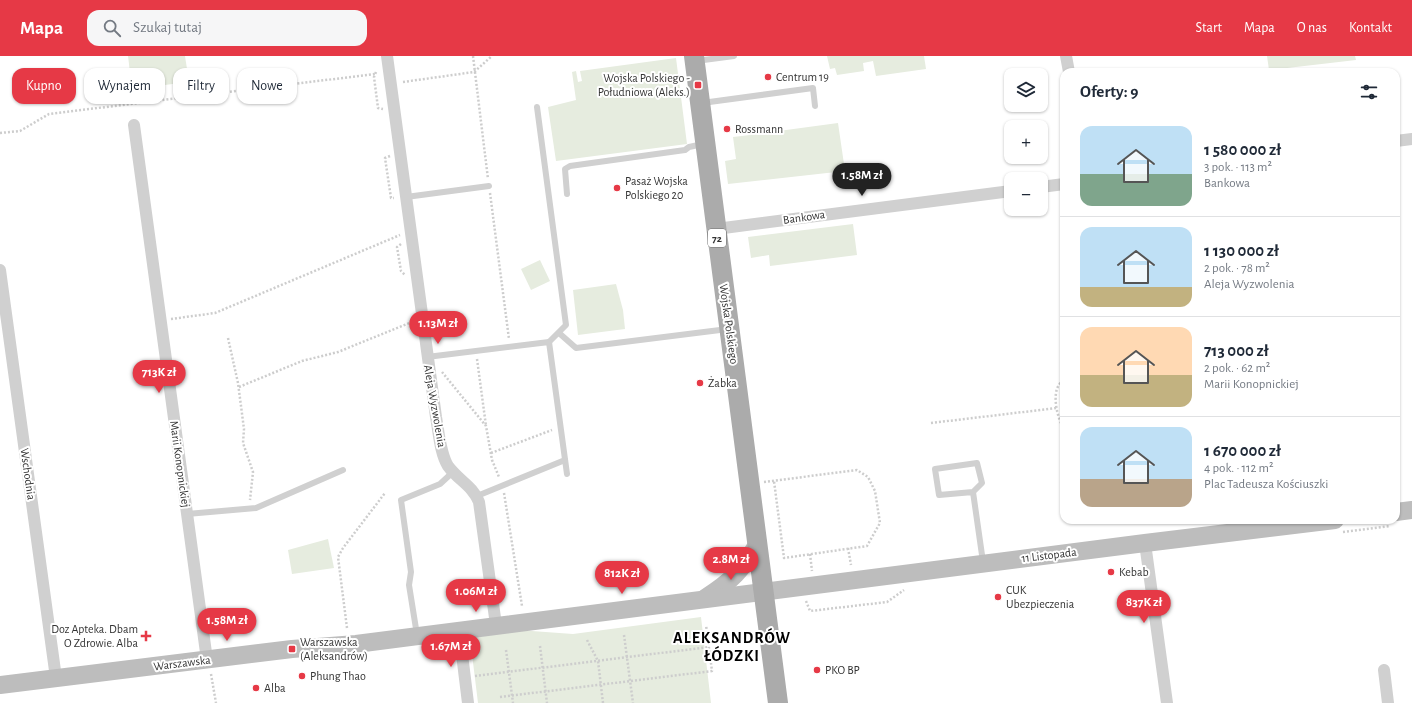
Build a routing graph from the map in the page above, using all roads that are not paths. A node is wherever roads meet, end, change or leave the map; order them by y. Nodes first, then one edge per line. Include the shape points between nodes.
1 (387, 56) edge
2 (734, 56) edge
3 (1066, 56) edge
4 (694, 58) edge
5 (1068, 68) edge
6 (700, 103) junction
7 (815, 106) dead end
8 (537, 107) dead end
9 (134, 125) dead end
10 (1412, 139) edge
11 (1400, 140) edge
12 (706, 144) junction
13 (1060, 185) edge
14 (489, 186) road end
15 (1048, 186) edge
16 (1004, 191) edge
17 (567, 194) dead end
18 (406, 197) junction
19 (716, 229) junction
20 (0, 270) edge
21 (729, 328) junction
22 (559, 333) junction
23 (550, 342) junction
24 (427, 357) junction
25 (565, 460) junction
26 (343, 470) dead end
27 (453, 472) junction
28 (567, 474) dead end
29 (973, 492) junction
30 (477, 496) junction
31 (1412, 510) edge
32 (1400, 512) edge
33 (187, 514) junction
34 (1302, 524) edge
35 (758, 542) junction
36 (1145, 543) junction
37 (984, 563) junction
38 (764, 592) junction
39 (703, 600) junction
40 (496, 625) junction
41 (459, 630) junction
42 (417, 636) junction
43 (207, 660) junction
44 (1384, 670) dead end
45 (56, 678) junction
46 (0, 685) edge
47 (468, 703) edge
48 (778, 703) edge
49 (1167, 703) edge
50 (1388, 703) edge

1 - 18 street, Aleja Wyzwolenia
2 - 4 lane
3 - 5 street
4 - 6 main road, Wojska Polskiego / 72
6 - 7 lane via 813,88
6 - 12 main road, Wojska Polskiego / 72
8 - 22 lane via 566,324
9 - 33 street, Marii Konopnickiej
10 - 11 street
12 - 17 lane via 685,150 570,166 565,169
12 - 19 main road, Wojska Polskiego / 72
13 - 15 street
14 - 18 lane
16 - 19 street, Bankowa
18 - 24 street, Aleja Wyzwolenia
19 - 21 main road, Wojska Polskiego / 72
20 - 45 street, Wschodnia
21 - 22 lane via 576,348
21 - 35 main road, Wojska Polskiego / 72
22 - 23 lane
23 - 24 lane
23 - 25 lane
24 - 27 street, Aleja Wyzwolenia via 444,456
25 - 28 lane
25 - 30 lane
26 - 33 lane via 256,508
27 - 30 street, Aleja Wyzwolenia
27 - 42 lane via 440,484 401,500
29 - 29 lane via 939,495 935,469 977,463 982,483
29 - 37 lane
30 - 40 street
31 - 32 main road
33 - 43 street, Marii Konopnickiej
34 - 36 main road, 11 Listopada
35 - 38 main road, Wojska Polskiego / 72
35 - 39 main road via 740,570
36 - 37 main road, 11 Listopada
36 - 49 street
37 - 38 main road, 11 Listopada
38 - 39 main road, 11 Listopada
38 - 48 main road, 72
39 - 40 main road, Warszawska
40 - 41 main road, Warszawska
41 - 42 main road, Warszawska
41 - 47 street
42 - 43 main road, Warszawska
43 - 45 main road, Warszawska
44 - 50 street
45 - 46 main road, Warszawska

